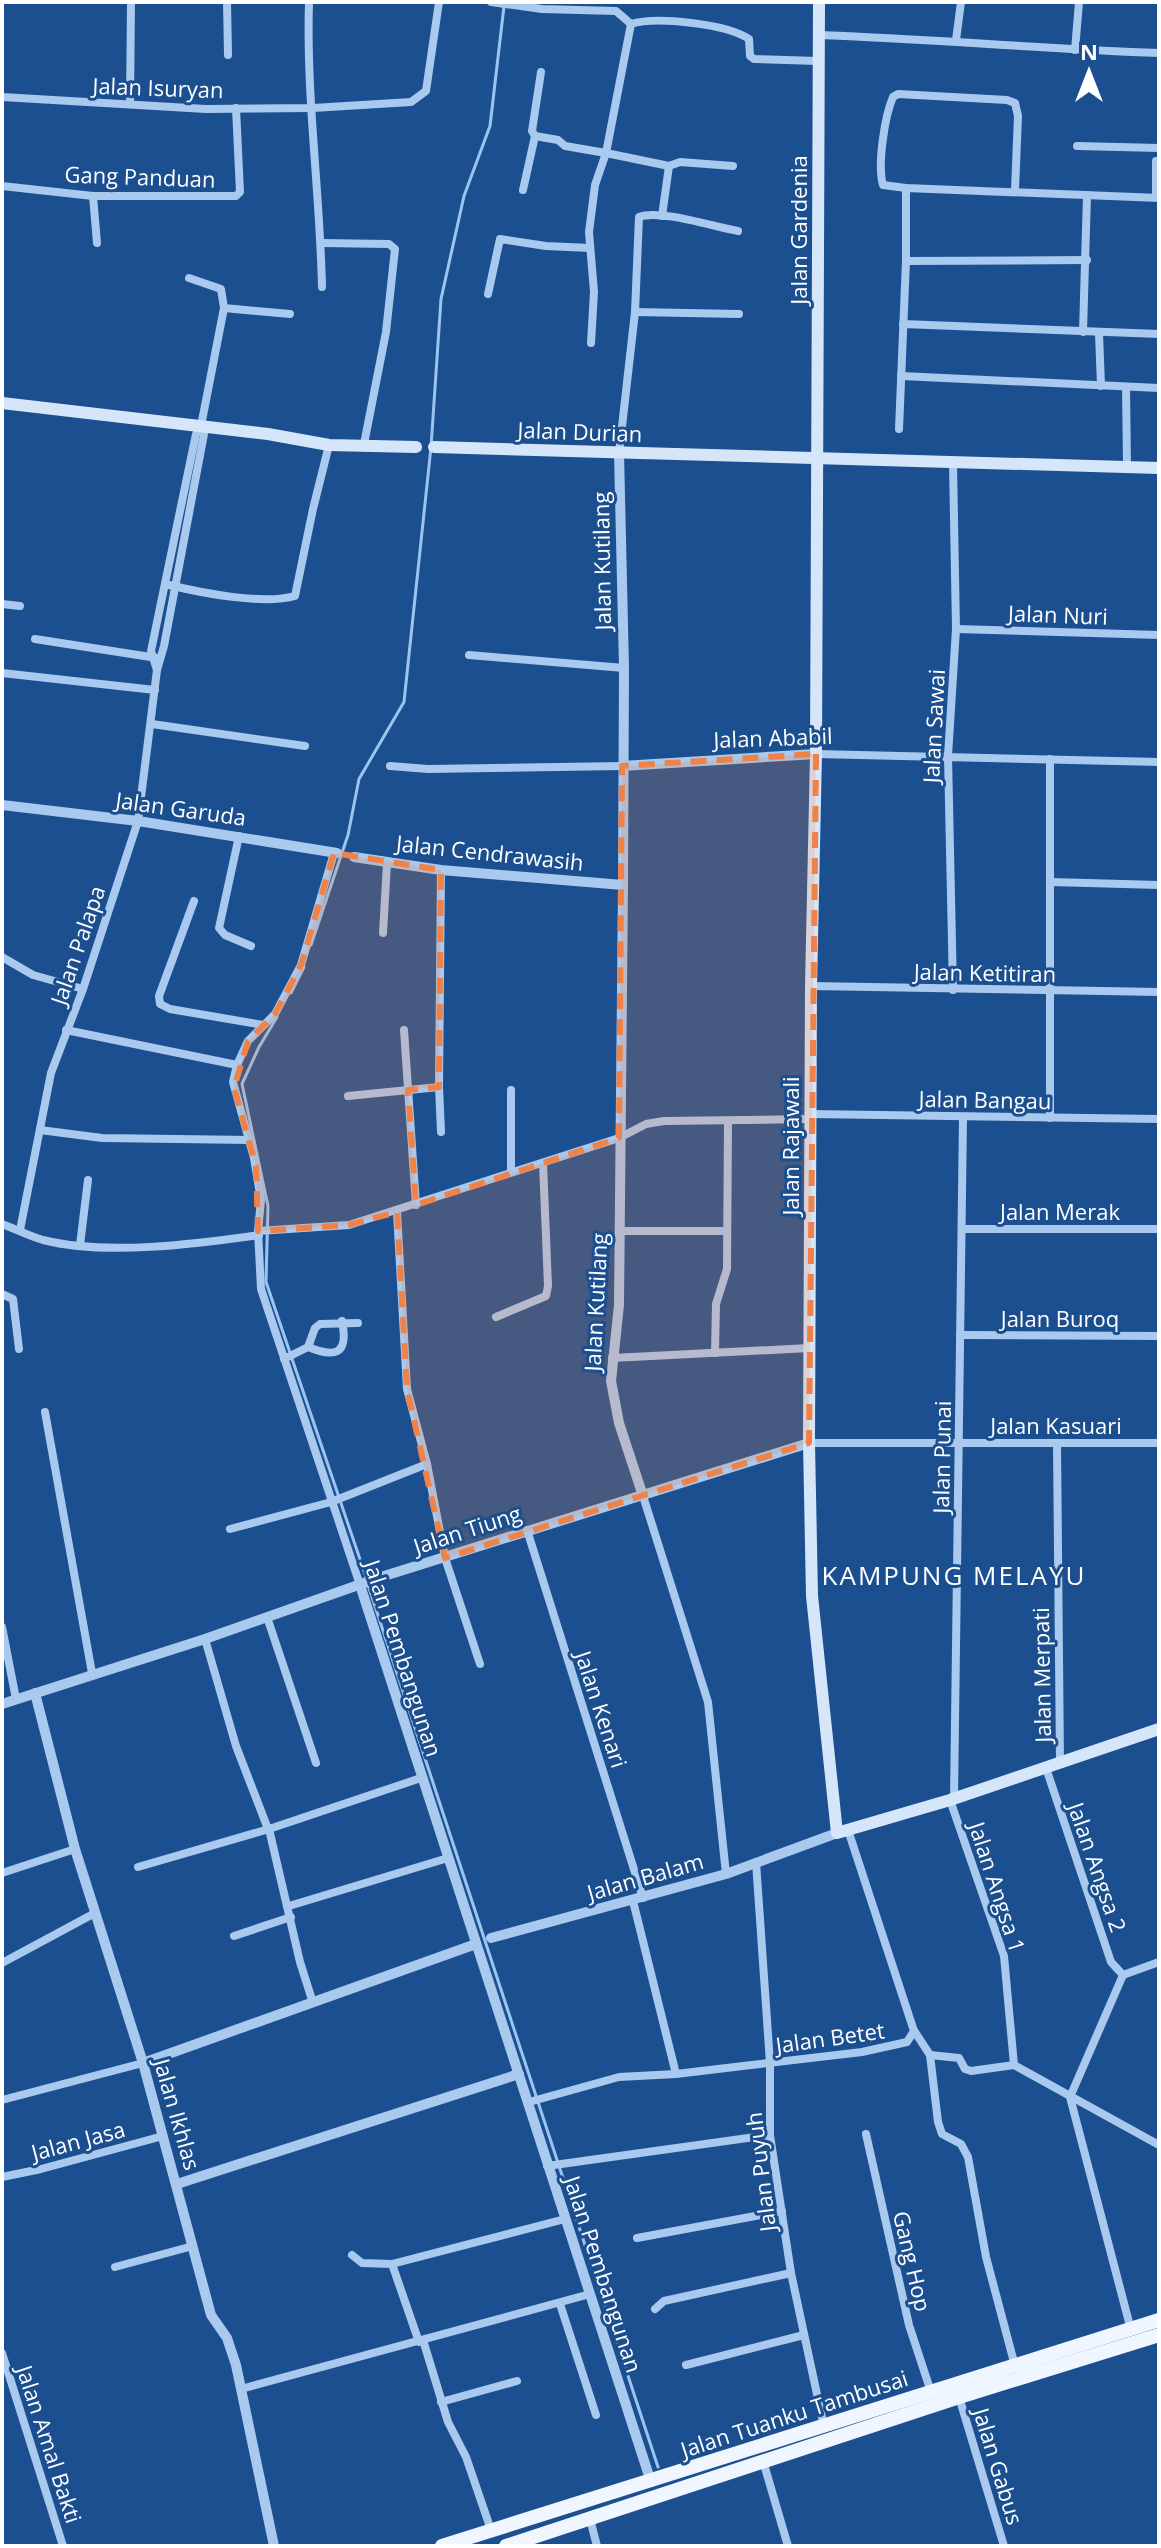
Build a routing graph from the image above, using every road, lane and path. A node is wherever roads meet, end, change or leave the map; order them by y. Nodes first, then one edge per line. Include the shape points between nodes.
1 (131, 2) edge
2 (227, 2) edge
3 (309, 2) edge
4 (439, 2) edge
5 (493, 2) edge
6 (819, 2) edge
7 (961, 2) edge
8 (1079, 2) edge
9 (631, 24) junction
10 (818, 35) junction
11 (956, 40) junction
12 (1075, 50) junction
13 (1159, 53) edge
14 (228, 55) dead end
15 (818, 61) junction
16 (541, 72) dead end
17 (2, 97) edge
18 (130, 104) junction
19 (236, 108) junction
20 (313, 108) junction
21 (535, 136) junction
22 (1077, 146) dead end
23 (1158, 148) edge
24 (606, 153) junction
25 (1156, 161) dead end
26 (669, 166) junction
27 (733, 166) dead end
28 (2, 186) edge
29 (906, 188) junction
30 (523, 190) dead end
31 (1015, 190) junction
32 (1087, 195) junction
33 (93, 196) junction
34 (1158, 198) edge
35 (662, 216) junction
36 (738, 231) dead end
37 (97, 243) dead end
38 (321, 243) junction
39 (590, 248) junction
40 (1087, 260) junction
41 (906, 261) junction
42 (189, 278) dead end
43 (322, 287) dead end
44 (488, 294) dead end
45 (224, 308) junction
46 (635, 312) junction
47 (290, 314) dead end
48 (739, 314) dead end
49 (903, 324) junction
50 (1083, 332) junction
51 (1099, 333) junction
52 (1159, 334) edge
53 (591, 343) dead end
54 (901, 376) junction
55 (1101, 386) junction
56 (1126, 387) junction
57 (1159, 388) edge
58 (2, 403) edge
59 (201, 426) junction
60 (899, 429) dead end
61 (364, 444) junction
62 (329, 445) junction
63 (416, 447) joint
64 (434, 447) joint
65 (619, 453) junction
66 (818, 458) junction
67 (953, 463) junction
68 (1127, 467) junction
69 (1159, 468) edge
70 (169, 585) junction
71 (2, 604) edge
72 (20, 606) dead end
73 (956, 629) junction
74 (1159, 635) edge
75 (35, 639) dead end
76 (469, 655) dead end
77 (156, 658) junction
78 (624, 668) junction
79 (2, 673) edge
80 (155, 690) junction
81 (152, 724) junction
82 (305, 746) dead end
83 (816, 754) junction
84 (948, 756) junction
85 (1050, 759) junction
86 (1159, 762) edge
87 (390, 766) dead end
88 (622, 766) junction
89 (2, 805) edge
90 (138, 821) junction
91 (239, 836) junction
92 (336, 853) junction
93 (354, 857) joint
94 (387, 863) junction
95 (441, 870) junction
96 (1051, 882) junction
97 (623, 885) junction
98 (1159, 885) edge
99 (194, 901) dead end
100 (383, 933) dead end
101 (251, 946) dead end
102 (2, 957) edge
103 (811, 986) junction
104 (83, 989) junction
105 (953, 990) junction
106 (1050, 990) junction
107 (1159, 992) edge
108 (263, 1025) junction
109 (66, 1030) junction
110 (404, 1030) dead end
111 (237, 1065) junction
112 (439, 1087) junction
113 (408, 1090) junction
114 (511, 1090) dead end
115 (348, 1096) dead end
116 (811, 1116) junction
117 (963, 1118) junction
118 (1050, 1118) junction
119 (1159, 1119) edge
120 (728, 1121) junction
121 (40, 1130) junction
122 (441, 1132) dead end
123 (619, 1138) junction
124 (250, 1140) junction
125 (543, 1163) junction
126 (511, 1171) junction
127 (88, 1180) dead end
128 (416, 1205) junction
129 (397, 1212) junction
130 (2, 1224) edge
131 (962, 1229) junction
132 (1159, 1229) edge
133 (20, 1230) junction
134 (619, 1231) junction
135 (727, 1231) junction
136 (260, 1232) junction
137 (80, 1245) junction
138 (2, 1294) edge
139 (496, 1317) dead end
140 (342, 1321) junction
141 (358, 1323) dead end
142 (960, 1335) junction
143 (1159, 1336) edge
144 (809, 1348) junction
145 (19, 1349) dead end
146 (304, 1350) junction
147 (715, 1353) junction
148 (286, 1358) junction
149 (612, 1358) junction
150 (45, 1412) dead end
151 (809, 1443) junction
152 (1057, 1443) junction
153 (1159, 1443) edge
154 (959, 1444) junction
155 (427, 1464) junction
156 (643, 1496) junction
157 (334, 1501) junction
158 (230, 1529) dead end
159 (527, 1530) junction
160 (445, 1558) junction
161 (362, 1584) junction
162 (267, 1617) junction
163 (2, 1627) edge
164 (205, 1639) junction
165 (480, 1664) dead end
166 (92, 1673) junction
167 (35, 1693) junction
168 (16, 1699) junction
169 (2, 1704) edge
170 (1159, 1729) edge
171 (316, 1763) dead end
172 (1060, 1763) junction
173 (1046, 1768) junction
174 (421, 1778) junction
175 (952, 1799) junction
176 (269, 1829) junction
177 (843, 1831) junction
178 (75, 1849) junction
179 (448, 1858) junction
180 (756, 1862) junction
181 (138, 1867) dead end
182 (2, 1873) edge
183 (726, 1874) junction
184 (638, 1900) junction
185 (289, 1906) junction
186 (95, 1913) junction
187 (291, 1917) junction
188 (234, 1936) dead end
189 (491, 1938) joint
190 (477, 1943) junction
191 (1159, 1962) edge
192 (2, 1963) edge
193 (1123, 1975) junction
194 (313, 2003) junction
195 (914, 2031) junction
196 (930, 2055) junction
197 (143, 2063) junction
198 (770, 2063) junction
199 (1014, 2065) junction
200 (519, 2074) junction
201 (676, 2074) junction
202 (1070, 2097) junction
203 (2, 2100) edge
204 (529, 2102) junction
205 (866, 2134) dead end
206 (770, 2135) junction
207 (163, 2136) junction
208 (1159, 2145) edge
209 (548, 2166) junction
210 (2, 2177) edge
211 (177, 2184) junction
212 (782, 2211) junction
213 (565, 2219) junction
214 (637, 2238) dead end
215 (193, 2246) junction
216 (352, 2255) dead end
217 (392, 2264) junction
218 (115, 2267) dead end
219 (791, 2273) junction
220 (590, 2294) junction
221 (560, 2304) junction
222 (655, 2309) dead end
223 (1159, 2320) edge
224 (1131, 2330) junction
225 (804, 2335) junction
226 (1159, 2335) edge
227 (421, 2341) junction
228 (2, 2353) edge
229 (686, 2365) dead end
230 (1015, 2367) junction
231 (517, 2381) dead end
232 (241, 2389) junction
233 (931, 2393) junction
234 (959, 2397) junction
235 (441, 2402) junction
236 (596, 2415) dead end
237 (824, 2427) junction
238 (763, 2461) junction
239 (651, 2482) junction
240 (590, 2519) junction
241 (486, 2537) edge
242 (63, 2546) edge
243 (274, 2546) edge
244 (442, 2546) edge
245 (506, 2546) edge
246 (597, 2546) edge
247 (788, 2546) edge
248 (1004, 2546) edge

1 - 18 street
2 - 14 street
3 - 20 street via 307,61
4 - 20 street, Jalan Isuryan via 426,91 419,99
5 - 9 street via 616,11
6 - 10 main road, Jalan Gardenia
7 - 11 street
8 - 12 street
9 - 15 street via 657,20 716,28 749,39 754,59
9 - 24 street
10 - 11 street
10 - 15 main road, Jalan Gardenia
11 - 12 street
12 - 13 street
15 - 66 main road, Jalan Gardenia
16 - 21 street
17 - 18 street, Jalan Isuryan
18 - 19 street, Jalan Isuryan
19 - 20 street, Jalan Isuryan
19 - 33 street, Gang Panduan via 236,196
20 - 38 street
21 - 24 street
21 - 30 street
22 - 23 street
24 - 26 street
24 - 39 street via 595,185
25 - 34 street
26 - 27 street
26 - 35 street
28 - 33 street, Gang Panduan
29 - 31 street
29 - 31 street via 883,185 880,176 891,100 898,94 1015,103
29 - 41 street
31 - 32 street
32 - 34 street
32 - 40 street
33 - 37 street
35 - 36 street
35 - 46 street via 639,220
38 - 43 street
38 - 61 street via 389,244 395,249 386,332
39 - 44 street via 500,239
39 - 53 street
40 - 41 street
40 - 50 street
41 - 49 street
42 - 45 street via 221,289
45 - 47 street
45 - 59 street, Jalan Palapa
46 - 48 street
46 - 65 street
49 - 50 street
49 - 54 street
50 - 51 street
51 - 52 street
51 - 55 street
54 - 55 street
54 - 60 street
55 - 56 street
56 - 57 street
56 - 68 street
58 - 59 main road, Jalan Durian
59 - 62 main road, Jalan Durian
59 - 70 street, Jalan Palapa via 204,434
61 - 62 main road, Jalan Durian
61 - 63 main road, Jalan Durian
62 - 70 street via 295,596 255,599
63 - 64 street, Jalan Durian
64 - 65 main road, Jalan Durian
65 - 66 main road, Jalan Durian
65 - 78 street, Jalan Kutilang
66 - 67 main road, Jalan Durian
66 - 83 main road, Jalan Rajawali
67 - 68 main road, Jalan Durian
67 - 73 street, Jalan Sawai
68 - 69 main road, Jalan Durian
70 - 77 street, Jalan Palapa
71 - 72 street
73 - 74 street, Jalan Nuri
73 - 84 street, Jalan Sawai
75 - 77 street
76 - 78 street
77 - 80 street, Jalan Palapa
78 - 88 street, Jalan Kutilang
79 - 80 street
80 - 81 street, Jalan Palapa
81 - 82 street
81 - 90 street, Jalan Palapa
83 - 84 street, Jalan Ababil
83 - 88 street, Jalan Ababil
83 - 103 main road, Jalan Rajawali
84 - 85 street, Jalan Ababil
84 - 105 street, Jalan Sawai
85 - 86 street, Jalan Ababil
85 - 96 street
87 - 88 street, Jalan Ababil
88 - 97 street, Jalan Kutilang
89 - 90 street, Jalan Garuda
90 - 91 street, Jalan Garuda
90 - 104 street, Jalan Palapa
91 - 92 street, Jalan Garuda
91 - 101 street via 219,928
92 - 93 street, Jalan Garuda
92 - 108 street via 301,965 272,1020
93 - 94 street, Jalan Cendrawasih
94 - 95 street, Jalan Cendrawasih
94 - 100 street
95 - 97 street, Jalan Cendrawasih
95 - 112 street
96 - 98 street
96 - 106 street
97 - 123 street, Jalan Kutilang
99 - 108 street via 160,1004
102 - 104 street via 33,975
103 - 105 street, Jalan Ketitiran
103 - 116 main road, Jalan Rajawali
104 - 109 street, Jalan Palapa
105 - 106 street, Jalan Ketitiran
106 - 107 street, Jalan Ketitiran
106 - 118 street
108 - 111 street
109 - 111 street
109 - 121 street, Jalan Palapa
110 - 113 street
111 - 124 street, Jalan Pembangunan via 234,1088
112 - 113 street
112 - 122 street
113 - 115 street
113 - 128 street
114 - 126 street
116 - 117 street, Jalan Bangau
116 - 120 street, Jalan Bangau
116 - 144 main road, Jalan Rajawali
117 - 118 street, Jalan Bangau
117 - 131 street, Jalan Punai
118 - 119 street, Jalan Bangau
120 - 123 street, Jalan Bangau via 664,1121
120 - 135 street
121 - 124 street via 102,1138
121 - 133 street, Jalan Palapa
123 - 125 street, Jalan Bangau
123 - 134 street, Jalan Kutilang
124 - 136 street, Jalan Pembangunan via 261,1200
125 - 126 street, Jalan Bangau
125 - 139 street via 546,1296
126 - 128 street, Jalan Bangau
127 - 137 street
128 - 129 street, Jalan Bangau
129 - 136 street, Jalan Bangau via 349,1225
129 - 155 street via 407,1389
130 - 133 street, Jalan Bangau
131 - 132 street, Jalan Merak
131 - 142 street, Jalan Punai
133 - 137 street, Jalan Bangau
134 - 135 street
134 - 149 street, Jalan Kutilang via 619,1305
135 - 147 street via 727,1274 715,1309
136 - 137 street, Jalan Bangau via 204,1243
136 - 148 street, Jalan Pembangunan via 261,1289
138 - 145 street via 13,1299
140 - 141 street
140 - 146 street via 320,1324
140 - 146 street via 337,1351
142 - 143 street, Jalan Buroq
142 - 154 street, Jalan Punai
144 - 147 street
144 - 151 main road, Jalan Rajawali
146 - 148 street
147 - 149 street
148 - 157 street, Jalan Pembangunan
149 - 156 street, Jalan Kutilang via 613,1397
150 - 166 street
151 - 154 street, Jalan Kasuari
151 - 156 street, Jalan Tiung
151 - 177 main road, Jalan Rajawali via 812,1596
152 - 153 street, Jalan Kasuari
152 - 154 street, Jalan Kasuari
152 - 172 street, Jalan Merpati
154 - 175 street, Jalan Punai
155 - 157 street
155 - 160 street
156 - 159 street, Jalan Tiung
156 - 183 street, Jalan Kutilang via 708,1702
157 - 158 street
157 - 161 street, Jalan Pembangunan
159 - 160 street, Jalan Tiung
159 - 184 street, Jalan Kenari
160 - 161 street, Jalan Tiung
160 - 165 street
161 - 162 street, Jalan Tiung
161 - 174 street, Jalan Pembangunan
162 - 164 street, Jalan Tiung
162 - 171 street
163 - 168 street
164 - 166 street, Jalan Tiung
164 - 176 street via 236,1746
166 - 167 street, Jalan Tiung
167 - 168 street, Jalan Tiung
167 - 178 street, Jalan Ikhlas
168 - 169 street, Jalan Tiung
170 - 172 main road, Jalan Balam
172 - 173 main road, Jalan Balam
173 - 175 main road, Jalan Balam
173 - 193 street, Jalan Angsa 2 via 1111,1962
174 - 176 street
174 - 179 street, Jalan Pembangunan
175 - 177 main road, Jalan Balam
175 - 199 street, Jalan Angsa 1 via 1004,1956
176 - 181 street
176 - 185 street
177 - 180 street, Jalan Balam
177 - 195 street, Jalan Betet
178 - 182 street
178 - 186 street, Jalan Ikhlas
179 - 185 street
179 - 190 street, Jalan Pembangunan
180 - 183 street, Jalan Balam
180 - 198 street, Jalan Puyuh
183 - 184 street, Jalan Balam
184 - 189 street, Jalan Balam
184 - 201 street, Jalan Kenari
185 - 187 street
186 - 192 street
186 - 197 street, Jalan Ikhlas
187 - 188 street
187 - 194 street
189 - 190 street, Jalan Balam
190 - 194 street, Jalan Balam
190 - 200 street, Jalan Pembangunan
191 - 193 street
193 - 202 street
194 - 197 street, Jalan Balam
195 - 196 street
195 - 198 street, Jalan Betet via 907,2042 889,2048
196 - 199 street via 959,2058 971,2071
196 - 230 street via 942,2134 961,2144 968,2157 986,2257
197 - 203 street
197 - 207 street, Jalan Ikhlas
198 - 201 street, Jalan Betet
198 - 206 street, Jalan Puyuh
199 - 202 street
200 - 204 street, Jalan Pembangunan
200 - 211 street
201 - 204 street, Jalan Betet via 619,2077
202 - 208 street
202 - 224 street
204 - 209 street, Jalan Pembangunan
205 - 233 street, Gang Hop via 909,2325
206 - 209 street
206 - 212 street, Jalan Puyuh
207 - 210 street, Jalan Jasa
207 - 211 street, Jalan Ikhlas
209 - 213 street, Jalan Pembangunan
211 - 215 street, Jalan Ikhlas
212 - 214 street
212 - 219 street, Jalan Puyuh
213 - 217 street
213 - 220 street, Jalan Pembangunan
215 - 218 street
215 - 232 street, Jalan Ikhlas via 211,2315 231,2347
216 - 217 street via 362,2263
217 - 227 street
219 - 222 street via 664,2301
219 - 225 street, Jalan Puyuh
220 - 221 street
220 - 239 street, Jalan Pembangunan
221 - 227 street
221 - 236 street
223 - 224 main road, Jalan Tuanku Tambusai
224 - 230 main road, Jalan Tuanku Tambusai
225 - 229 street
225 - 237 street, Jalan Puyuh
226 - 234 main road, Jalan Tuanku Tambusai
227 - 232 street
227 - 235 street
228 - 242 street, Jalan Amal Bakti
230 - 233 main road, Jalan Tuanku Tambusai
231 - 235 street
232 - 243 street, Jalan Ikhlas
233 - 237 main road, Jalan Tuanku Tambusai
234 - 238 main road, Jalan Tuanku Tambusai
234 - 248 street, Jalan Gabus
235 - 241 street via 466,2457
237 - 239 main road, Jalan Tuanku Tambusai
238 - 240 main road, Jalan Tuanku Tambusai
238 - 247 street
239 - 241 main road, Jalan Tuanku Tambusai
240 - 245 main road, Jalan Tuanku Tambusai
240 - 246 street
241 - 244 main road, Jalan Tuanku Tambusai

